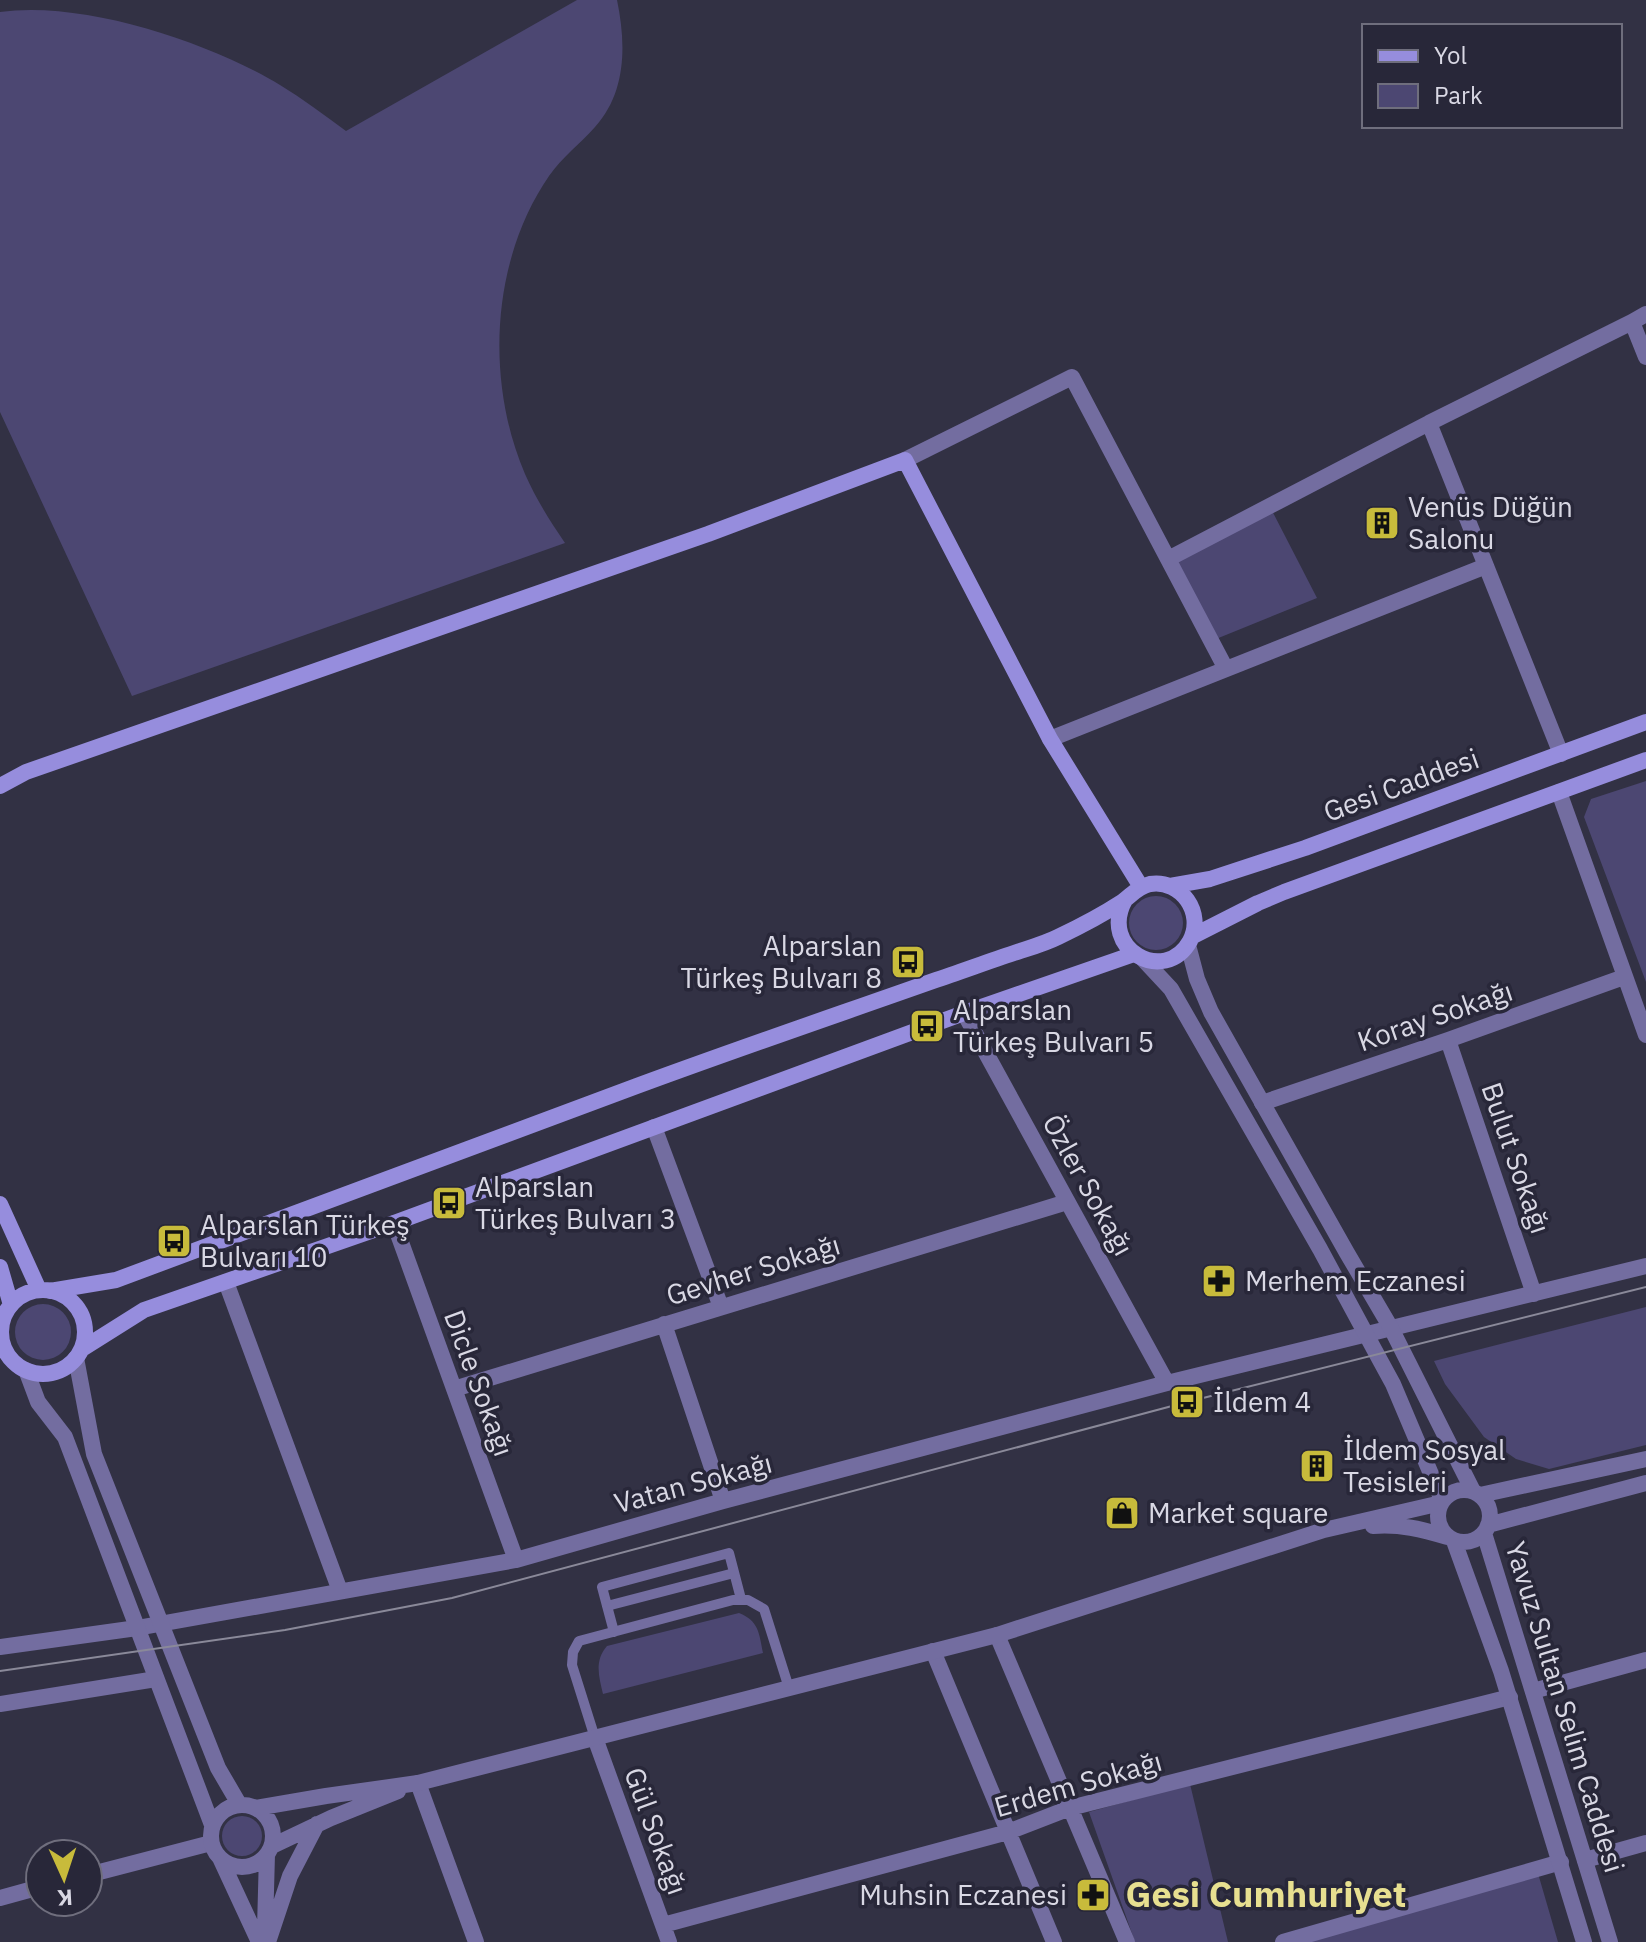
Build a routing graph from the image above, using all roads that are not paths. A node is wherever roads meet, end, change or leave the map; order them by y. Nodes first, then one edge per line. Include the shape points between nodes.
1 (1639, 318) edge
2 (1646, 357) edge
3 (1429, 423) junction
4 (905, 460) junction
5 (1168, 559) junction
6 (1486, 566) junction
7 (1226, 669) junction
8 (1646, 722) edge
9 (1050, 739) junction
10 (1561, 754) junction
11 (1646, 760) edge
12 (26, 772) junction
13 (0, 777) edge
14 (0, 786) edge
15 (1559, 792) junction
16 (1170, 886) junction
17 (1141, 887) junction
18 (1125, 900) junction
19 (1190, 941) junction
20 (1138, 956) junction
21 (1624, 977) junction
22 (964, 1013) junction
23 (1646, 1035) edge
24 (1448, 1040) junction
25 (1262, 1103) junction
26 (654, 1127) junction
27 (1067, 1202) junction
28 (0, 1204) edge
29 (394, 1223) junction
30 (1646, 1266) edge
31 (0, 1267) edge
32 (226, 1282) junction
33 (45, 1290) junction
34 (1534, 1294) junction
35 (721, 1307) junction
36 (5, 1313) edge
37 (664, 1324) junction
38 (1391, 1328) junction
39 (1366, 1334) junction
40 (79, 1353) junction
41 (22, 1367) junction
42 (0, 1370) edge
43 (1167, 1383) junction
44 (454, 1389) junction
45 (1646, 1459) edge
46 (1646, 1483) edge
47 (1476, 1493) junction
48 (723, 1501) junction
49 (1442, 1501) junction
50 (1486, 1529) junction
51 (1324, 1530) junction
52 (1451, 1539) junction
53 (516, 1560) junction
54 (734, 1573) junction
55 (340, 1591) junction
56 (741, 1599) junction
57 (607, 1606) junction
58 (161, 1624) junction
59 (137, 1628) junction
60 (614, 1632) junction
61 (997, 1635) junction
62 (0, 1647) edge
63 (933, 1651) junction
64 (1646, 1660) edge
65 (156, 1679) junction
66 (789, 1688) junction
67 (1533, 1691) junction
68 (1510, 1697) junction
69 (0, 1704) edge
70 (595, 1738) junction
71 (418, 1783) junction
72 (239, 1804) junction
73 (256, 1808) junction
74 (1070, 1808) junction
75 (317, 1824) junction
76 (212, 1825) junction
77 (1008, 1832) junction
78 (211, 1843) junction
79 (1646, 1843) edge
80 (270, 1850) junction
81 (220, 1858) junction
82 (1585, 1860) junction
83 (1561, 1862) junction
84 (104, 1871) edge
85 (24, 1891) edge
86 (0, 1898) edge
87 (663, 1925) junction
88 (264, 1942) edge
89 (476, 1942) edge
90 (669, 1942) edge
91 (1054, 1942) edge
92 (1127, 1942) edge
93 (1283, 1942) edge
94 (1584, 1942) edge
95 (1610, 1942) edge

1 - 2 street
1 - 3 street
3 - 5 street
3 - 6 street
4 - 5 street via 1072,377
4 - 9 main road
4 - 12 main road
5 - 7 street
6 - 7 street
6 - 10 street
7 - 9 street
8 - 10 main road, Gesi Caddesi
9 - 17 main road
10 - 16 main road, Gesi Caddesi via 1305,848 1210,879
11 - 15 main road
12 - 13 main road
12 - 14 main road
15 - 19 main road via 1284,892
15 - 21 street
16 - 17 main road
16 - 19 main road via 1192,907
17 - 18 main road
18 - 20 main road via 1118,929
18 - 33 main road via 1056,938 627,1089 128,1276
19 - 20 main road via 1163,961
19 - 25 street via 1197,979 1211,1012
20 - 22 main road
20 - 39 street via 1171,989
21 - 23 street
21 - 24 street, Koray Sokağı
22 - 26 main road
22 - 27 street, Özler Sokağı
24 - 25 street, Koray Sokağı
24 - 34 street, Bulut Sokağı
25 - 38 street
26 - 29 main road
26 - 35 street
27 - 35 street, Gevher Sokağı
27 - 43 street, Özler Sokağı
28 - 33 main road
29 - 32 main road
29 - 44 street, Dicle Sokağı
30 - 34 street, Vatan Sokağı
31 - 36 main road
32 - 40 main road via 144,1310
32 - 55 street
33 - 36 main road via 29,1293
33 - 40 main road via 77,1307 85,1328
34 - 38 street, Vatan Sokağı
35 - 37 street, Gevher Sokağı
36 - 41 main road via 2,1336 9,1356
37 - 44 street, Gevher Sokağı
37 - 48 street
38 - 39 street, Vatan Sokağı
38 - 47 street
39 - 43 street, Vatan Sokağı
39 - 49 street
40 - 41 main road via 58,1371
40 - 58 street via 94,1454
41 - 42 main road
41 - 59 street via 38,1402 65,1437
43 - 48 street, Vatan Sokağı
44 - 53 street, Dicle Sokağı
45 - 47 street
46 - 50 street
47 - 49 street via 1456,1491
47 - 50 street via 1489,1509
48 - 53 street, Vatan Sokağı
49 - 51 street
49 - 52 street via 1438,1524
50 - 52 street via 1471,1542
50 - 67 street, Yavuz Sultan Selim Caddesi
51 - 52 street via 1390,1525
51 - 61 street
52 - 68 street, Yavuz Sultan Selim Caddesi
53 - 55 street, Vatan Sokağı
54 - 56 lane
54 - 57 lane
54 - 57 lane via 729,1553 602,1587
55 - 58 street, Vatan Sokağı
56 - 60 lane
56 - 66 lane via 764,1609
57 - 60 lane
58 - 59 street, Vatan Sokağı
58 - 72 street via 218,1768
59 - 62 street, Vatan Sokağı
59 - 65 street
60 - 70 lane via 579,1641 573,1652 573,1671
61 - 63 street
61 - 74 street
63 - 66 street
63 - 77 street
64 - 67 street
65 - 69 street
65 - 76 street
66 - 70 street
67 - 82 street, Yavuz Sultan Selim Caddesi
68 - 74 street, Erdem Sokağı
68 - 83 street, Yavuz Sultan Selim Caddesi
70 - 71 street
70 - 87 street, Gül Sokağı
71 - 73 street
71 - 75 street
71 - 89 street
72 - 73 street
72 - 76 street via 223,1811
73 - 80 street via 272,1829
74 - 77 street, Erdem Sokağı
74 - 92 street
75 - 80 street
75 - 88 street
76 - 78 street
77 - 87 street, Erdem Sokağı
77 - 91 street
78 - 81 street
78 - 84 street
79 - 82 street
80 - 81 street via 244,1867
80 - 88 street
81 - 88 street
82 - 95 street, Yavuz Sultan Selim Caddesi
83 - 93 street
83 - 94 street, Yavuz Sultan Selim Caddesi
85 - 86 street
87 - 90 street, Gül Sokağı

